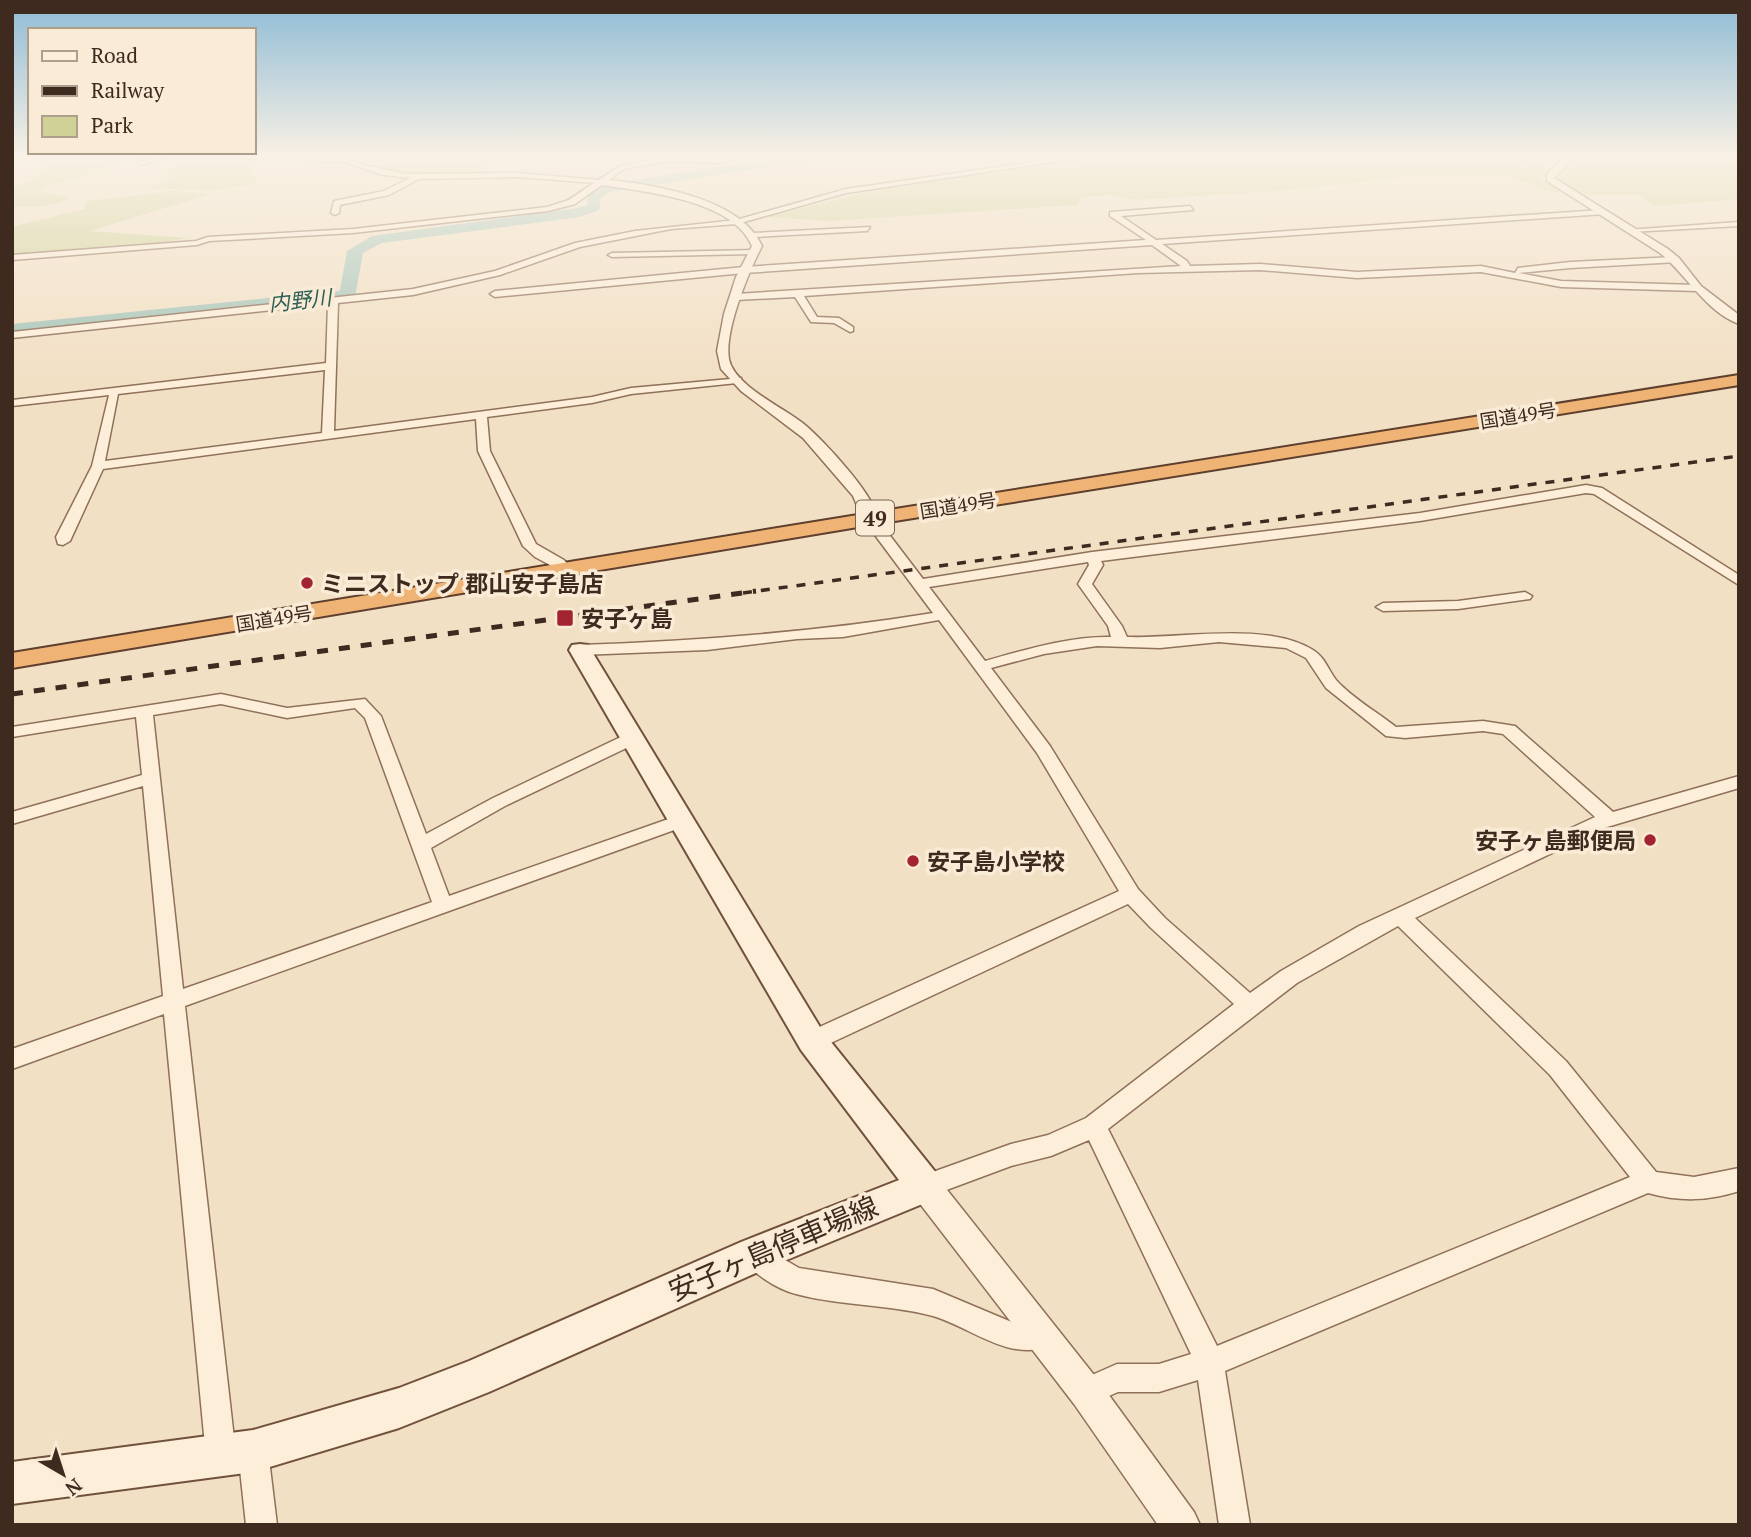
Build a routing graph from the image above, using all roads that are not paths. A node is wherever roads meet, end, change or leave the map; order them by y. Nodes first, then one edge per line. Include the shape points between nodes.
1 (364, 230) edge
2 (660, 230) edge
3 (747, 230) edge
4 (853, 230) edge
5 (1134, 230) edge
6 (1345, 230) edge
7 (1630, 230) joint
8 (1635, 230) edge
9 (754, 235) junction
10 (1152, 243) junction
11 (754, 252) junction
12 (612, 255) dead end
13 (12, 258) edge
14 (1675, 260) junction
15 (1187, 269) junction
16 (744, 270) junction
17 (1508, 273) junction
18 (1697, 288) junction
19 (495, 294) dead end
20 (798, 294) junction
21 (736, 297) junction
22 (333, 301) junction
23 (1739, 321) edge
24 (850, 329) dead end
25 (12, 335) edge
26 (330, 366) junction
27 (737, 380) junction
28 (1739, 380) edge
29 (114, 396) dead end
30 (12, 403) edge
31 (481, 415) junction
32 (328, 435) junction
33 (98, 466) junction
34 (870, 519) junction
35 (63, 541) dead end
36 (1091, 556) junction
37 (565, 569) junction
38 (1739, 581) edge
39 (920, 584) junction
40 (1525, 596) dead end
41 (1383, 607) dead end
42 (945, 615) junction
43 (1120, 640) junction
44 (580, 650) joint
45 (12, 661) edge
46 (982, 666) junction
47 (144, 712) junction
48 (12, 732) edge
49 (634, 738) junction
50 (151, 778) junction
51 (1739, 782) edge
52 (12, 818) edge
53 (1609, 819) junction
54 (684, 820) junction
55 (421, 845) junction
56 (1131, 894) junction
57 (443, 905) junction
58 (1400, 916) junction
59 (174, 1002) junction
60 (1249, 1004) junction
61 (812, 1041) junction
62 (12, 1059) edge
63 (1094, 1126) junction
64 (1739, 1179) edge
65 (1648, 1181) junction
66 (925, 1186) junction
67 (754, 1255) junction
68 (1043, 1335) junction
69 (1210, 1363) junction
70 (1086, 1392) junction
71 (237, 1453) junction
72 (12, 1483) edge
73 (262, 1525) edge
74 (1181, 1525) edge
75 (1235, 1525) edge

1 - 13 street
2 - 22 street via 578,245 440,287
3 - 9 street
4 - 9 street
5 - 10 street
6 - 10 street
7 - 8 street
7 - 14 street
9 - 11 street
10 - 15 street
10 - 16 street
11 - 12 street
11 - 16 street
14 - 17 street
14 - 18 street
15 - 17 street via 1276,267 1357,275 1472,269
15 - 20 street
16 - 19 street
16 - 21 street
17 - 18 street via 1574,285
18 - 23 street
20 - 21 street
20 - 24 street via 814,320 836,320
21 - 27 street via 723,357
22 - 25 street
22 - 26 street
26 - 30 street
26 - 32 street
27 - 31 street
27 - 34 street via 815,442 856,491
28 - 34 highway, 国道49号 / 49
29 - 33 street
31 - 32 street
31 - 37 street via 484,451 530,546 540,557 560,562
32 - 33 street
33 - 35 street
34 - 37 highway, 国道49号 / 49
34 - 39 street
36 - 38 street via 1434,515 1586,489 1598,491
36 - 39 street
36 - 43 street via 1096,565 1085,584
37 - 45 highway, 国道49号 / 49
39 - 42 street
40 - 41 street via 1458,605
42 - 44 street via 842,632 707,645
42 - 46 street
43 - 46 street via 1081,642
43 - 53 street via 1160,643 1219,637 1294,645 1311,654 1332,685 1386,730 1506,729
44 - 49 main road
46 - 56 street via 1044,750
47 - 48 street
47 - 50 street
47 - 55 street via 221,699 289,713 359,703 373,716
49 - 54 main road
49 - 55 street
50 - 52 street
50 - 59 street
51 - 53 street
53 - 58 street
54 - 57 street
54 - 61 main road
55 - 57 street
56 - 60 street
56 - 61 street
57 - 59 street
58 - 60 street via 1334,949
58 - 65 street via 1558,1068
59 - 62 street
59 - 71 street
60 - 63 street
61 - 66 main road
63 - 66 street via 1052,1145
63 - 69 street
64 - 65 street via 1700,1189 1669,1189
65 - 69 street
66 - 67 main road, 安子ヶ島停車場線
66 - 68 street
67 - 68 street via 795,1281 933,1303 1014,1337
67 - 71 main road, 安子ヶ島停車場線 via 399,1408
68 - 70 street
69 - 70 street via 1158,1378 1117,1378
69 - 75 street
70 - 74 street
71 - 72 main road, 安子ヶ島停車場線
71 - 73 street

